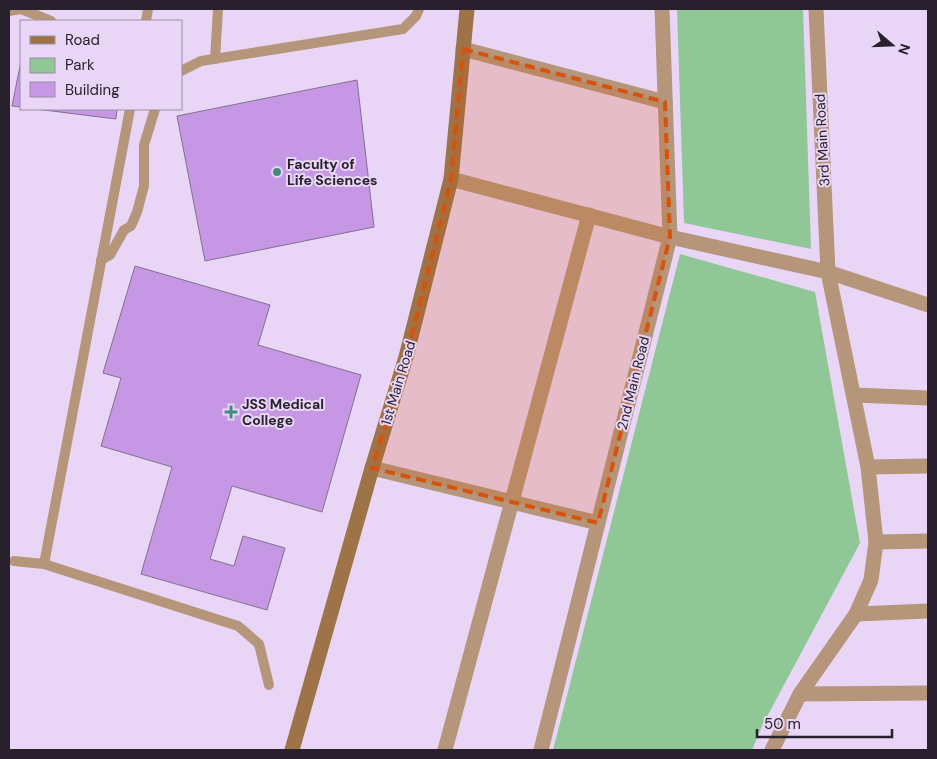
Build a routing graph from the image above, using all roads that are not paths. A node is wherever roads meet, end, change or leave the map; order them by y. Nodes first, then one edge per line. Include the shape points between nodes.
1 (218, 9) edge
2 (419, 9) edge
3 (467, 9) edge
4 (662, 9) edge
5 (816, 9) edge
6 (9, 11) edge
7 (48, 20) edge
8 (463, 48) junction
9 (215, 59) junction
10 (182, 70) edge
11 (665, 102) junction
12 (130, 110) edge
13 (155, 110) edge
14 (451, 179) junction
15 (589, 215) junction
16 (670, 237) junction
17 (102, 260) junction
18 (828, 272) junction
19 (928, 305) edge
20 (854, 395) junction
21 (928, 398) edge
22 (928, 466) edge
23 (372, 468) junction
24 (868, 468) junction
25 (512, 502) junction
26 (598, 523) junction
27 (928, 541) edge
28 (876, 542) junction
29 (11, 563) edge
30 (44, 564) junction
31 (928, 611) edge
32 (856, 614) junction
33 (269, 685) dead end
34 (928, 693) edge
35 (800, 694) junction
36 (292, 750) edge
37 (445, 750) edge
38 (540, 750) edge
39 (772, 750) edge

1 - 9 lane
2 - 9 lane via 402,29
3 - 8 street, 1st Main Road
4 - 11 street, 2nd Main Road
5 - 18 street, 3rd Main Road
6 - 7 lane via 21,9
8 - 11 street
8 - 14 street, 1st Main Road
9 - 10 lane via 201,61
11 - 16 street, 2nd Main Road
12 - 17 lane
13 - 17 lane via 144,145 144,186 137,212 110,255
14 - 15 street
14 - 23 street, 1st Main Road via 406,357
15 - 16 street
15 - 25 street
16 - 18 street
16 - 26 street, 2nd Main Road
17 - 30 lane
18 - 19 street
18 - 20 street, 3rd Main Road
20 - 21 street
20 - 24 street, 3rd Main Road
22 - 24 street
23 - 25 street
23 - 36 street, 1st Main Road
24 - 28 street, 3rd Main Road
25 - 26 street
25 - 37 street
26 - 38 street, 2nd Main Road
27 - 28 street
28 - 32 street, 3rd Main Road via 871,580
29 - 30 lane
30 - 33 lane via 238,626 259,644
31 - 32 street
32 - 35 street, 3rd Main Road
34 - 35 street
35 - 39 street, 3rd Main Road

